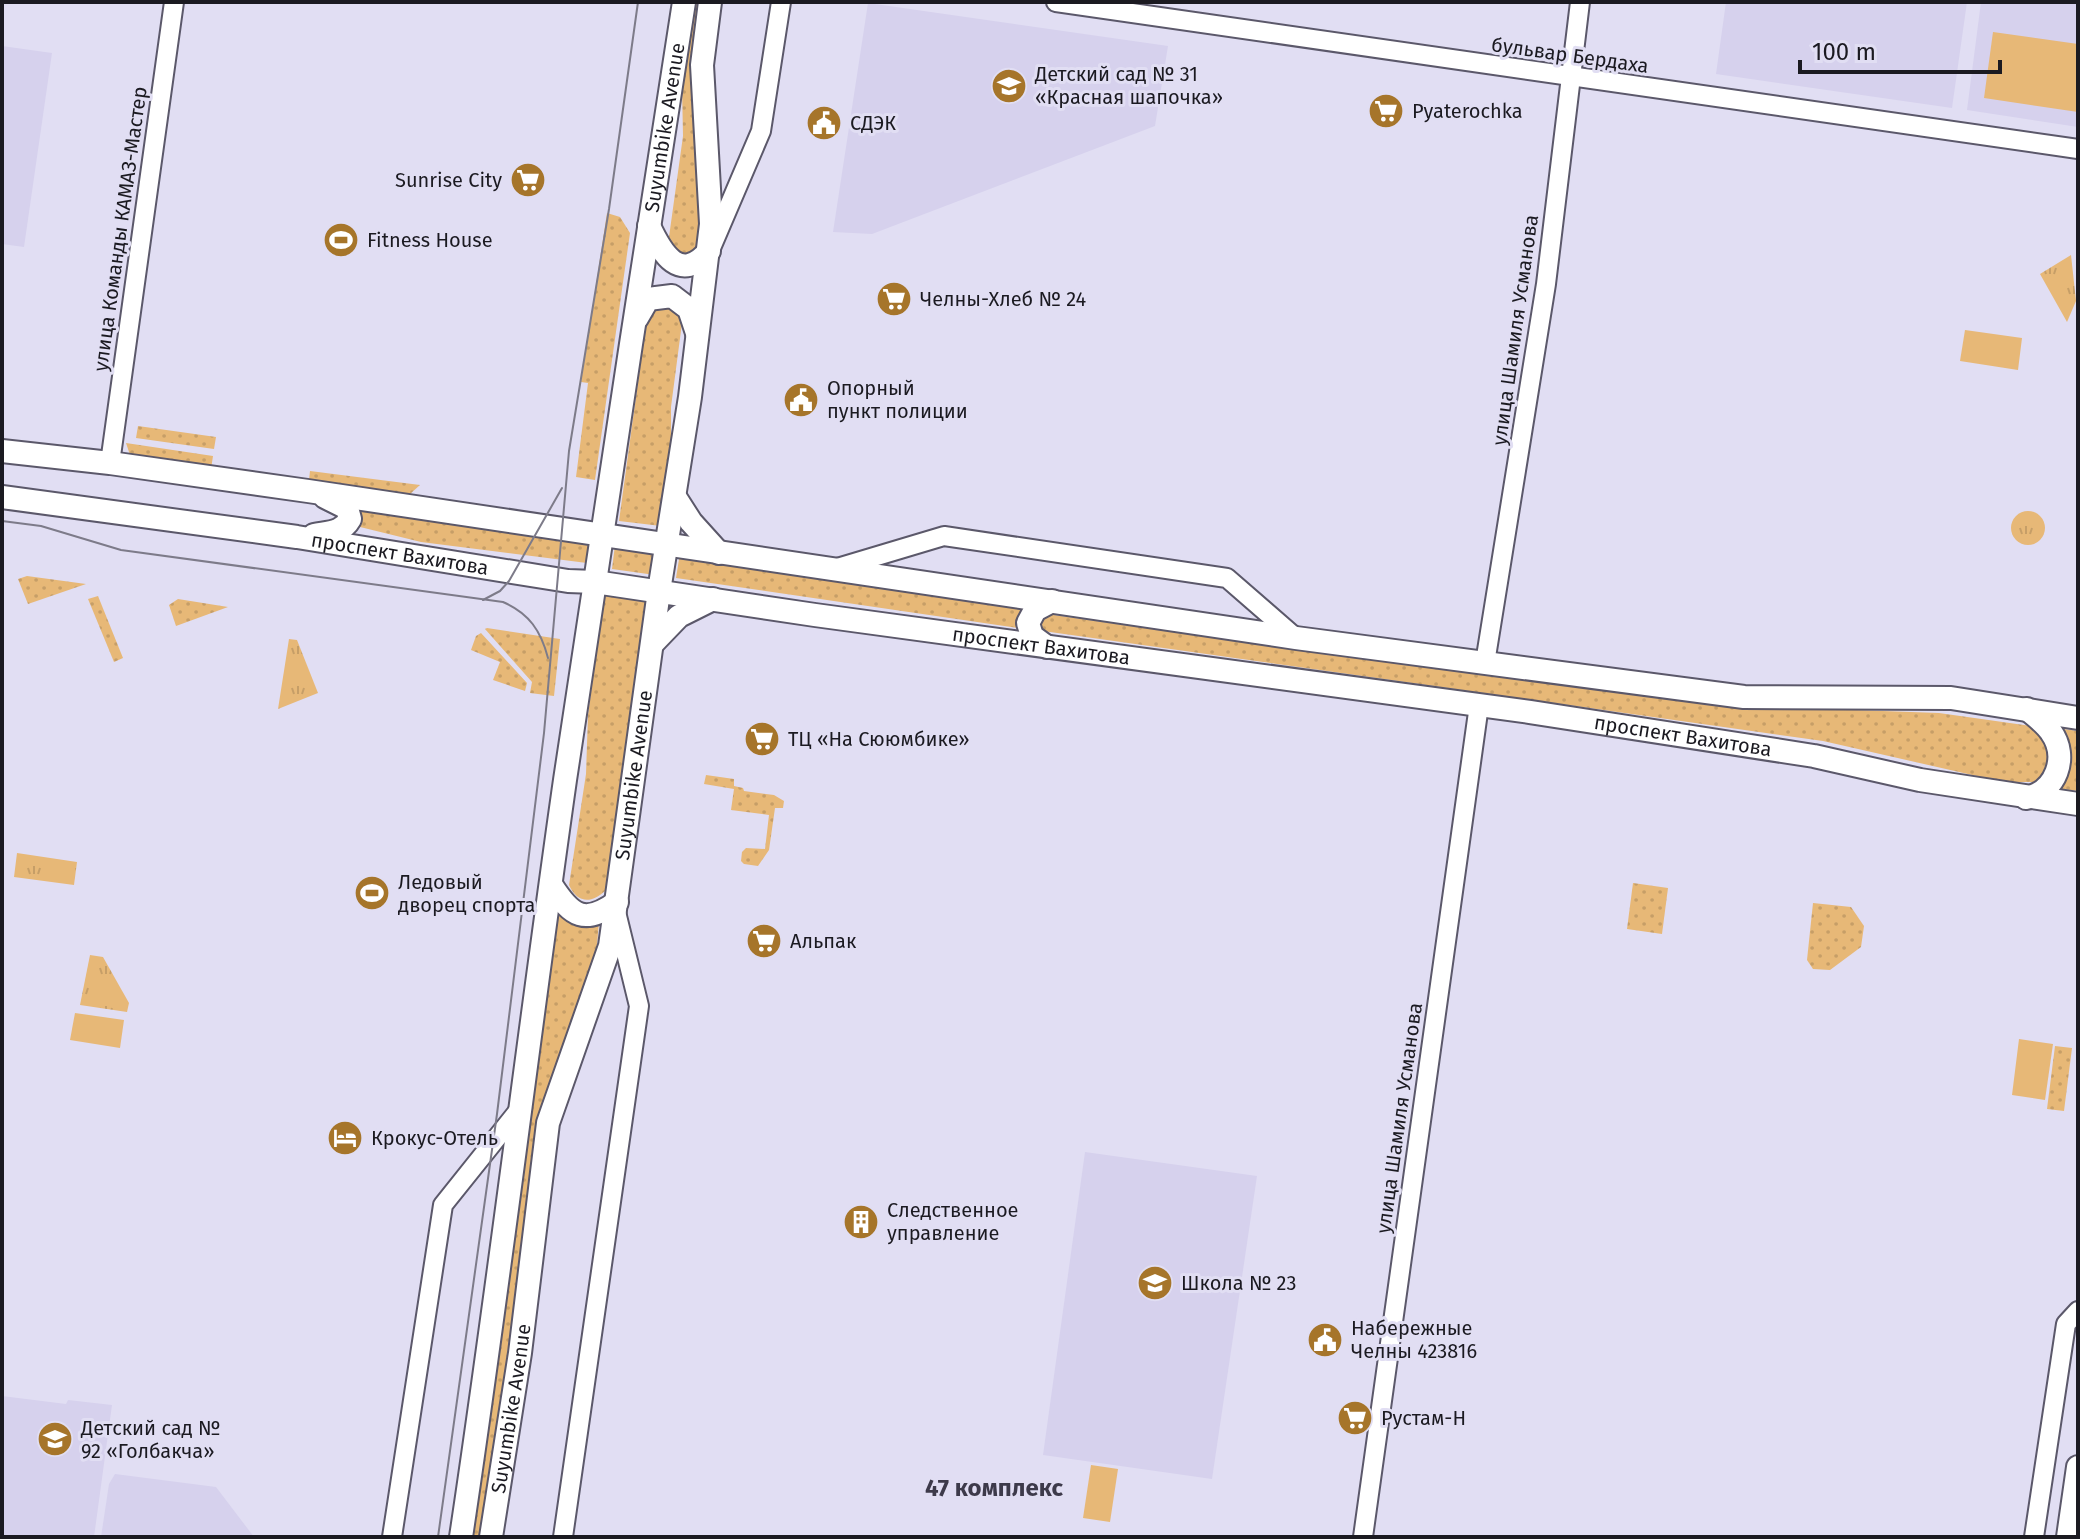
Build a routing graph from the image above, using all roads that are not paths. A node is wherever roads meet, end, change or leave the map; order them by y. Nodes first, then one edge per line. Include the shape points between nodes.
1 (174, 2) edge
2 (684, 2) edge
3 (710, 2) edge
4 (781, 2) edge
5 (1056, 2) edge
6 (1580, 2) edge
7 (1573, 77) junction
8 (2078, 149) edge
9 (649, 226) junction
10 (709, 251) junction
11 (633, 325) junction
12 (698, 334) junction
13 (3, 451) edge
14 (110, 463) junction
15 (608, 487) junction
16 (308, 491) junction
17 (2, 497) edge
18 (675, 497) junction
19 (573, 531) junction
20 (601, 535) junction
21 (297, 537) junction
22 (667, 546) junction
23 (719, 553) junction
24 (831, 570) junction
25 (568, 581) junction
26 (595, 582) junction
27 (659, 591) junction
28 (713, 599) junction
29 (1052, 601) junction
30 (587, 635) junction
31 (1296, 638) junction
32 (653, 643) junction
33 (1047, 647) junction
34 (1485, 663) junction
35 (1479, 705) junction
36 (2026, 709) junction
37 (2078, 718) edge
38 (2025, 798) junction
39 (2078, 804) edge
40 (552, 886) junction
41 (616, 906) junction
42 (519, 1110) junction
43 (2078, 1311) edge
44 (2078, 1467) edge
45 (392, 1537) edge
46 (461, 1537) edge
47 (491, 1537) edge
48 (563, 1537) edge
49 (1363, 1537) edge
50 (2034, 1537) edge
51 (2068, 1537) edge

1 - 14 street, улица Команды КАМАЗ-Мастер
2 - 9 main road, Suyumbike Avenue
3 - 10 main road, Suyumbike Avenue via 702,65
4 - 10 street via 761,131
5 - 7 street, бульвар Бердаха
6 - 7 street, улица Шамиля Усманова
7 - 8 street, бульвар Бердаха
7 - 34 street, улица Шамиля Усманова
9 - 10 main road via 668,258 680,265 699,262
9 - 11 main road, Suyumbike Avenue
10 - 12 main road, Suyumbike Avenue
11 - 12 main road via 648,299 672,296 689,309
11 - 15 main road, Suyumbike Avenue
12 - 18 main road, Suyumbike Avenue
13 - 14 main road
14 - 16 main road
15 - 19 main road via 596,512
15 - 20 main road, Suyumbike Avenue
16 - 19 main road
16 - 21 main road via 344,505 350,519 339,530
17 - 21 main road, проспект Вахитова
18 - 22 main road, Suyumbike Avenue
18 - 23 main road
19 - 20 main road
20 - 22 main road
20 - 26 main road, Suyumbike Avenue
21 - 25 main road, проспект Вахитова
22 - 23 main road
22 - 27 main road, Suyumbike Avenue
23 - 24 main road
24 - 29 main road
24 - 31 street via 944,536 959,538 1227,578
25 - 26 main road, проспект Вахитова
25 - 30 main road via 584,608
26 - 27 main road, проспект Вахитова
26 - 30 main road, Suyumbike Avenue
27 - 28 main road, проспект Вахитова
27 - 32 main road, Suyumbike Avenue
28 - 32 main road via 679,616
28 - 33 main road, проспект Вахитова
29 - 31 main road
29 - 33 main road via 1035,610 1028,623 1032,636
30 - 40 main road, Suyumbike Avenue
31 - 34 main road
32 - 41 main road, Suyumbike Avenue
33 - 35 main road, проспект Вахитова
34 - 36 main road via 1744,697 1951,698
35 - 38 main road, проспект Вахитова via 1814,756
35 - 49 street, улица Шамиля Усманова
36 - 37 main road
36 - 38 main road via 2051,733 2060,754 2051,783
38 - 39 main road, проспект Вахитова
40 - 41 main road via 578,915
40 - 42 main road, Suyumbike Avenue
41 - 47 main road, Suyumbike Avenue via 610,946 548,1123
41 - 48 street via 639,1006
42 - 45 street via 443,1205
42 - 46 main road, Suyumbike Avenue
43 - 50 street via 2066,1324
44 - 51 main road

